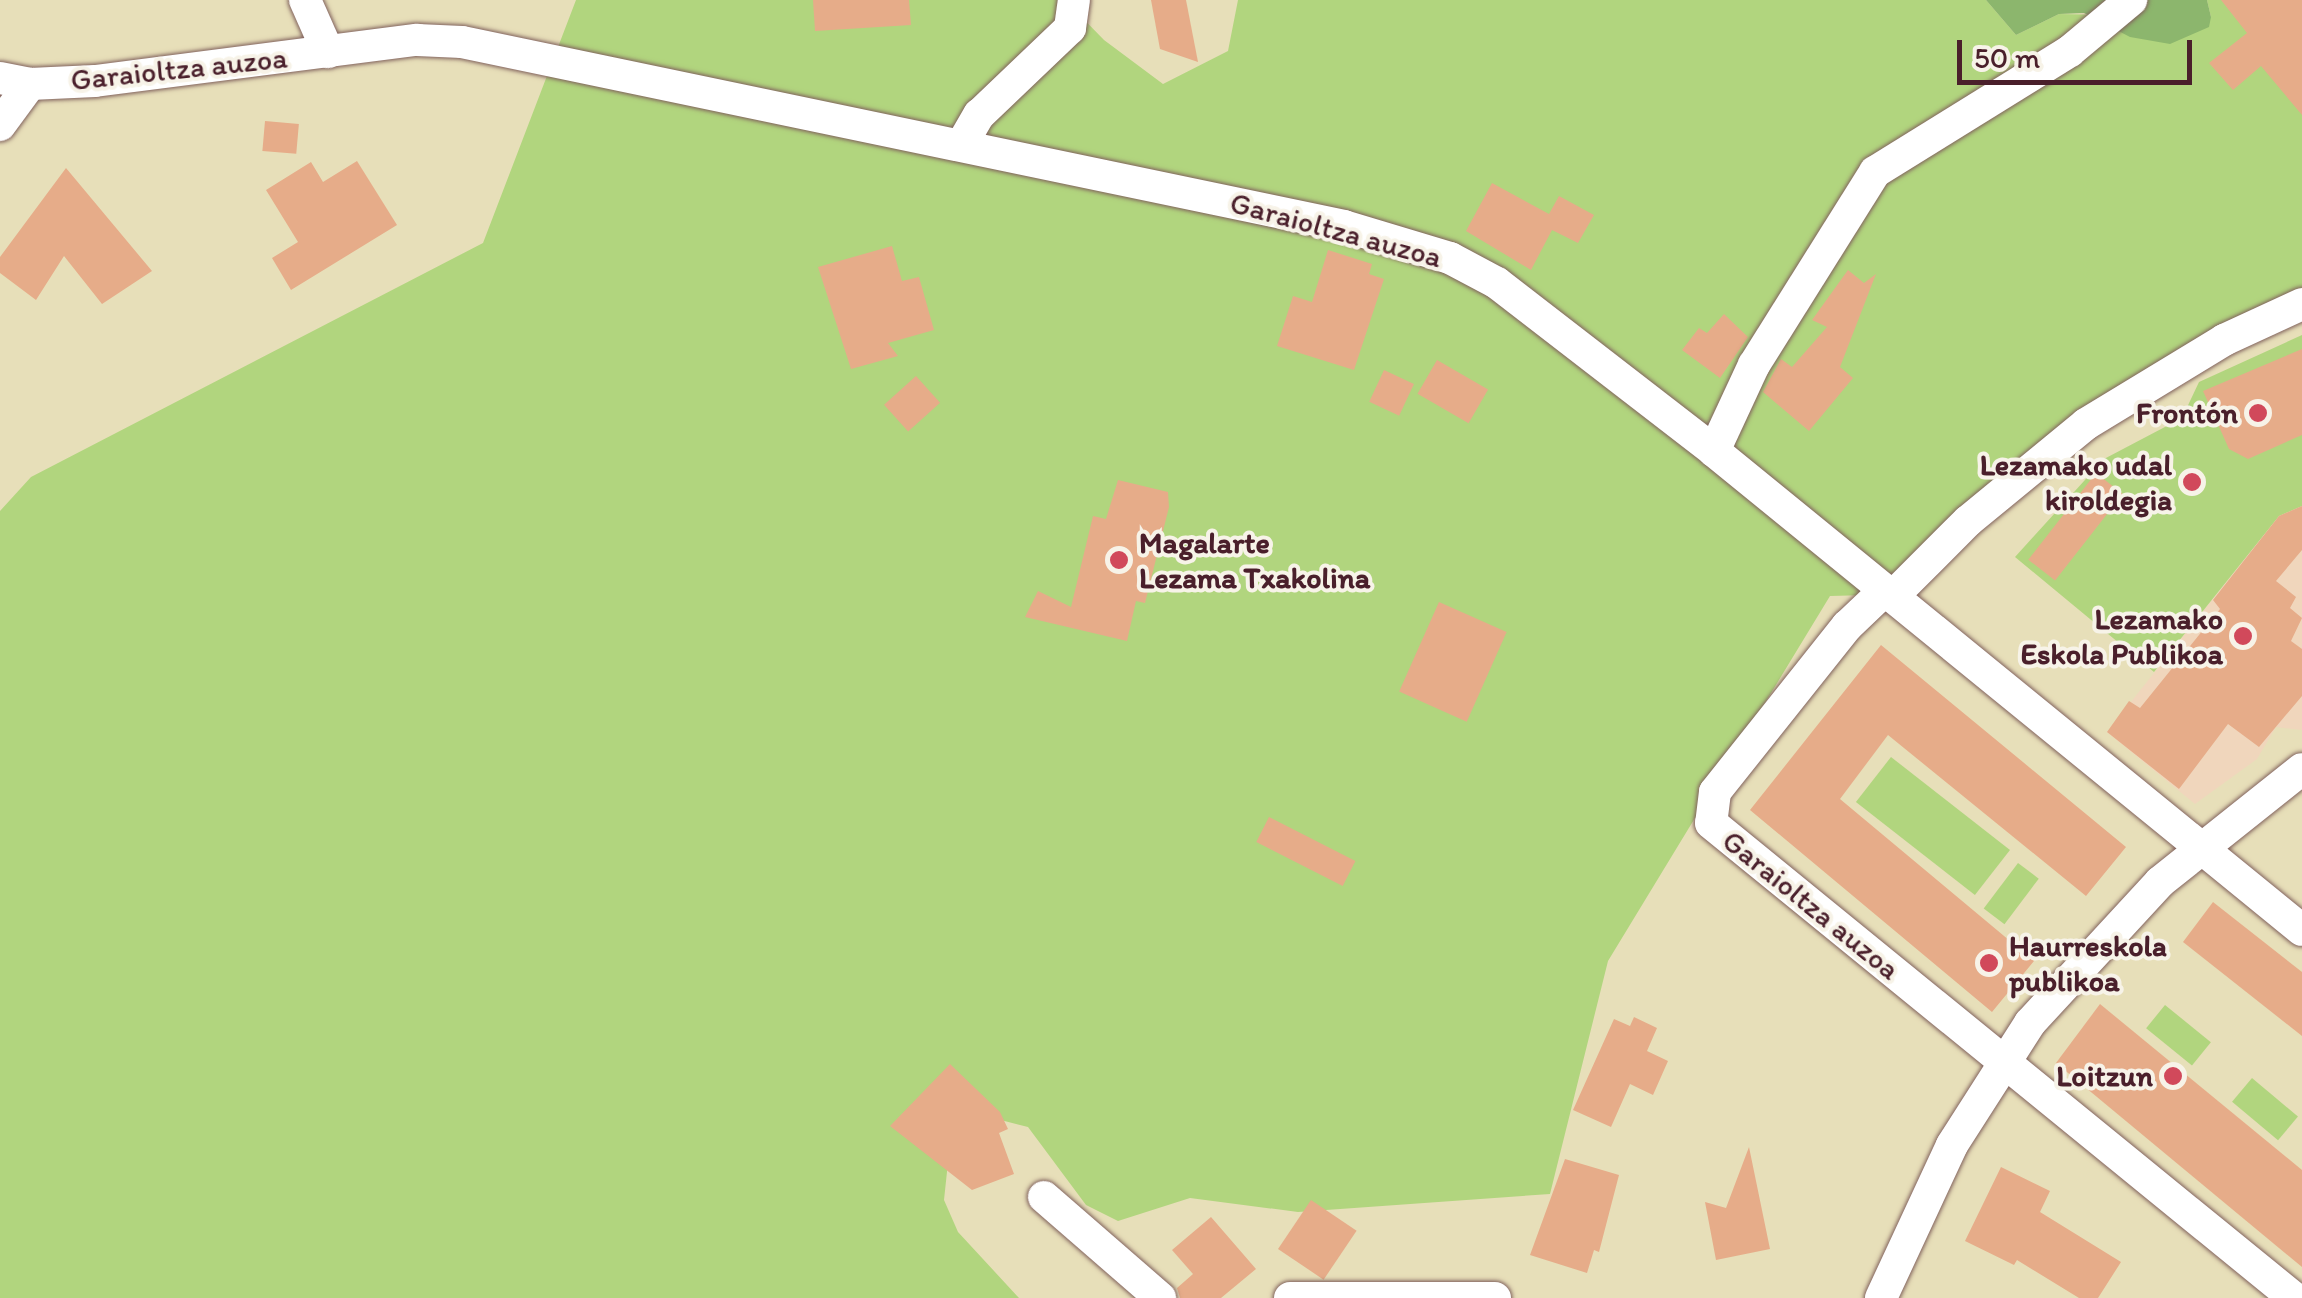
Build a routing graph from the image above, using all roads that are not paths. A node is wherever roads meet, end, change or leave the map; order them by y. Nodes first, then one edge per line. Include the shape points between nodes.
1 (305, 0) edge
2 (1074, 0) edge
3 (2131, 0) edge
4 (328, 52) junction
5 (15, 81) edge
6 (0, 126) edge
7 (962, 144) junction
8 (2302, 304) edge
9 (1714, 451) junction
10 (1889, 593) junction
11 (2292, 777) edge
12 (2201, 847) junction
13 (2302, 930) edge
14 (2003, 1061) junction
15 (1044, 1197) dead end
16 (1160, 1298) edge
17 (1290, 1298) edge
18 (1495, 1298) edge
19 (1881, 1298) edge
20 (2294, 1298) edge

1 - 4 street, Garaioltza auzoa
2 - 7 street via 1070,28 979,115
3 - 9 street via 2070,51 1876,172 1754,366
4 - 5 street, Garaioltza auzoa
4 - 7 street, Garaioltza auzoa via 462,42
5 - 6 street, Garaioltza auzoa
7 - 9 street, Garaioltza auzoa via 1344,226 1450,258 1497,283
8 - 10 street, Garaioltza auzoa via 2224,340 2086,424
9 - 10 street, Garaioltza auzoa
10 - 12 street, Garaioltza auzoa
10 - 14 street, Garaioltza auzoa via 1847,626 1716,792 1708,812 1728,838
11 - 12 street
12 - 13 street, Garaioltza auzoa
12 - 14 street via 2087,955
14 - 19 street via 1952,1145
14 - 20 street, Garaioltza auzoa
15 - 16 street
17 - 18 street

